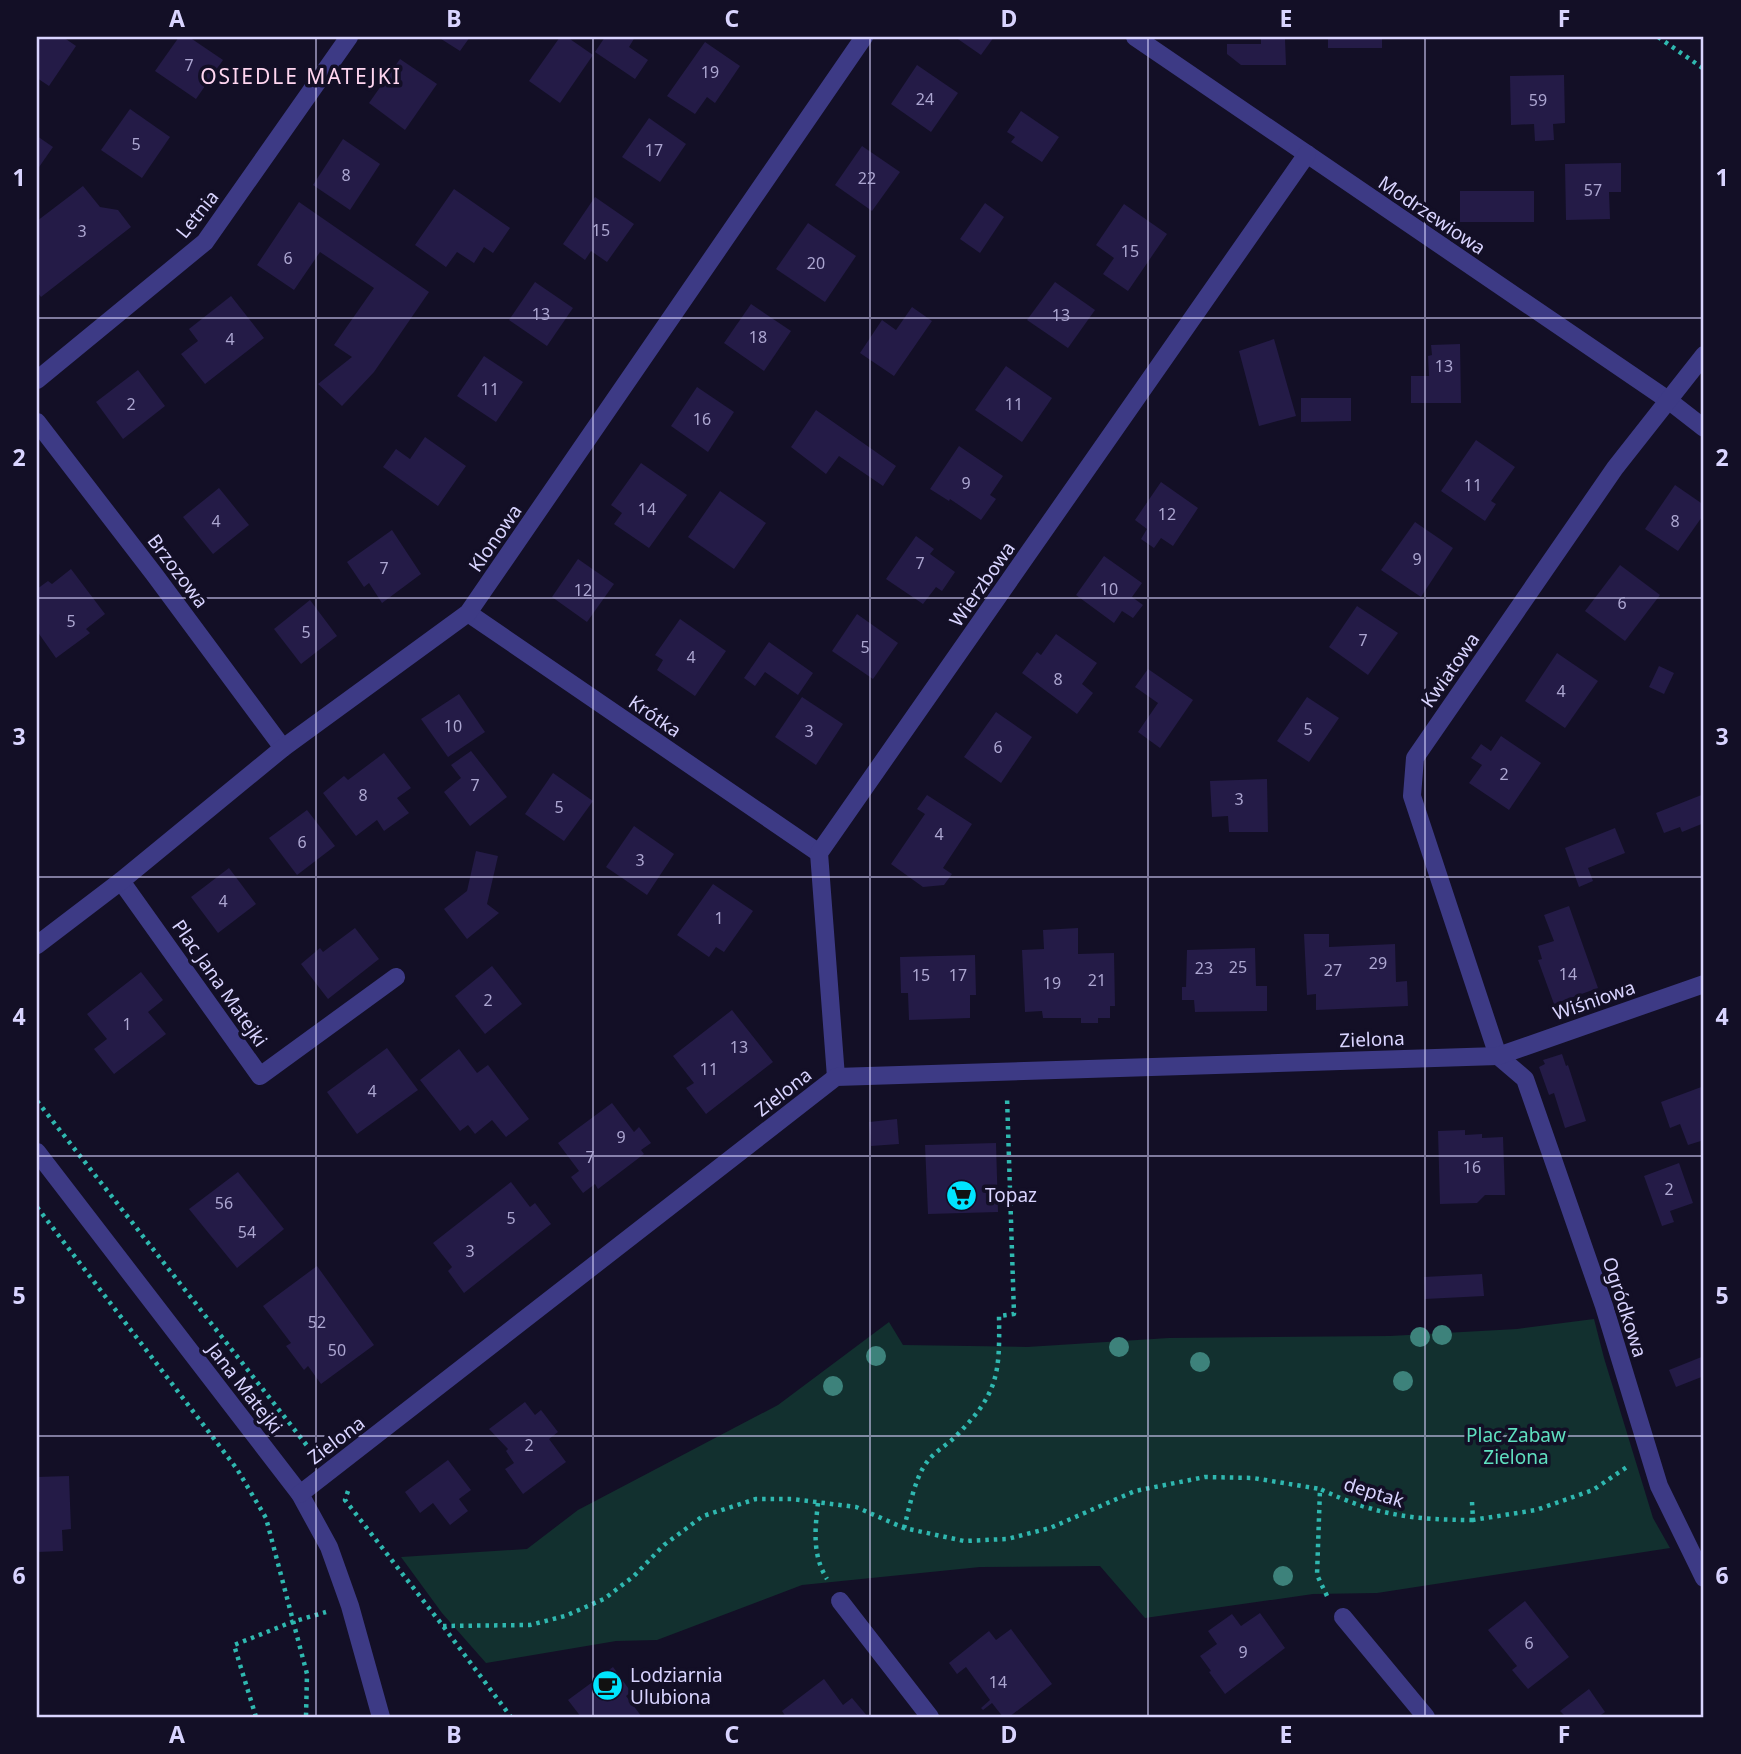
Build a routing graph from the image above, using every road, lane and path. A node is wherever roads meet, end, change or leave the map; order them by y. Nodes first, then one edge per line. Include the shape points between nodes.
1 (349, 37) edge
2 (864, 37) edge
3 (1135, 37) edge
4 (1658, 37) edge
5 (1704, 69) edge
6 (1307, 155) junction
7 (1704, 355) edge
8 (37, 380) edge
9 (1668, 400) junction
10 (37, 422) edge
11 (1704, 428) edge
12 (468, 613) junction
13 (283, 748) junction
14 (819, 853) junction
15 (121, 881) junction
16 (37, 945) edge
17 (396, 976) dead end
18 (1704, 984) edge
19 (1498, 1056) junction
20 (1007, 1071) junction
21 (836, 1077) junction
22 (37, 1101) edge
23 (37, 1153) edge
24 (37, 1207) edge
25 (323, 1449) dead end
26 (1648, 1453) junction
27 (351, 1485) dead end
28 (1320, 1489) junction
29 (300, 1494) junction
30 (818, 1502) junction
31 (1472, 1502) dead end
32 (1473, 1520) junction
33 (904, 1528) junction
34 (1704, 1578) edge
35 (840, 1601) joint
36 (350, 1606) junction
37 (1343, 1617) joint
38 (292, 1622) junction
39 (443, 1626) junction
40 (256, 1717) edge
41 (306, 1717) edge
42 (381, 1717) edge
43 (511, 1717) edge
44 (930, 1717) edge
45 (1426, 1717) edge

1 - 8 street, Letnia via 205,242
2 - 12 street, Klonowa
3 - 6 street, Modrzewiowa
4 - 5 path
6 - 9 street, Modrzewiowa
6 - 14 street, Wierzbowa
7 - 9 street, Kwiatowa
9 - 11 street, Modrzewiowa
9 - 19 street, Kwiatowa via 1615,468 1415,758 1412,796
10 - 13 street, Brzozowa
12 - 13 street, Klonowa
12 - 14 street, Krótka
13 - 15 street, Klonowa
14 - 21 street
15 - 16 street, Klonowa
15 - 17 street, Plac Jana Matejki via 260,1076
18 - 19 street, Wiśniowa
19 - 20 street, Zielona
19 - 26 street, Ogródkowa via 1525,1079 1604,1306
20 - 21 street, Zielona
20 - 33 path via 1014,1314 999,1316 994,1387 984,1406 926,1462
21 - 29 street, Zielona
22 - 25 path via 313,1453
23 - 29 street, Jana Matejki
24 - 38 path via 237,1469 266,1518
26 - 32 path, deptak via 1593,1490 1536,1510
26 - 34 street, Ogródkowa
27 - 39 path via 345,1500
28 - 32 path, deptak via 1389,1514
28 - 33 path via 1253,1478 1205,1477 1135,1491 1050,1528 1007,1539 964,1541
28 - 37 path, deptak via 1317,1575
29 - 36 street, Jana Matejki via 329,1547
30 - 33 path via 856,1507
30 - 35 path via 816,1553
30 - 39 path via 756,1499 703,1516 604,1599 565,1616 530,1625
31 - 32 path
35 - 44 street
36 - 38 path
36 - 42 street, Jana Matejki
37 - 45 street
38 - 40 path via 234,1645
38 - 41 path via 307,1674
39 - 43 path

